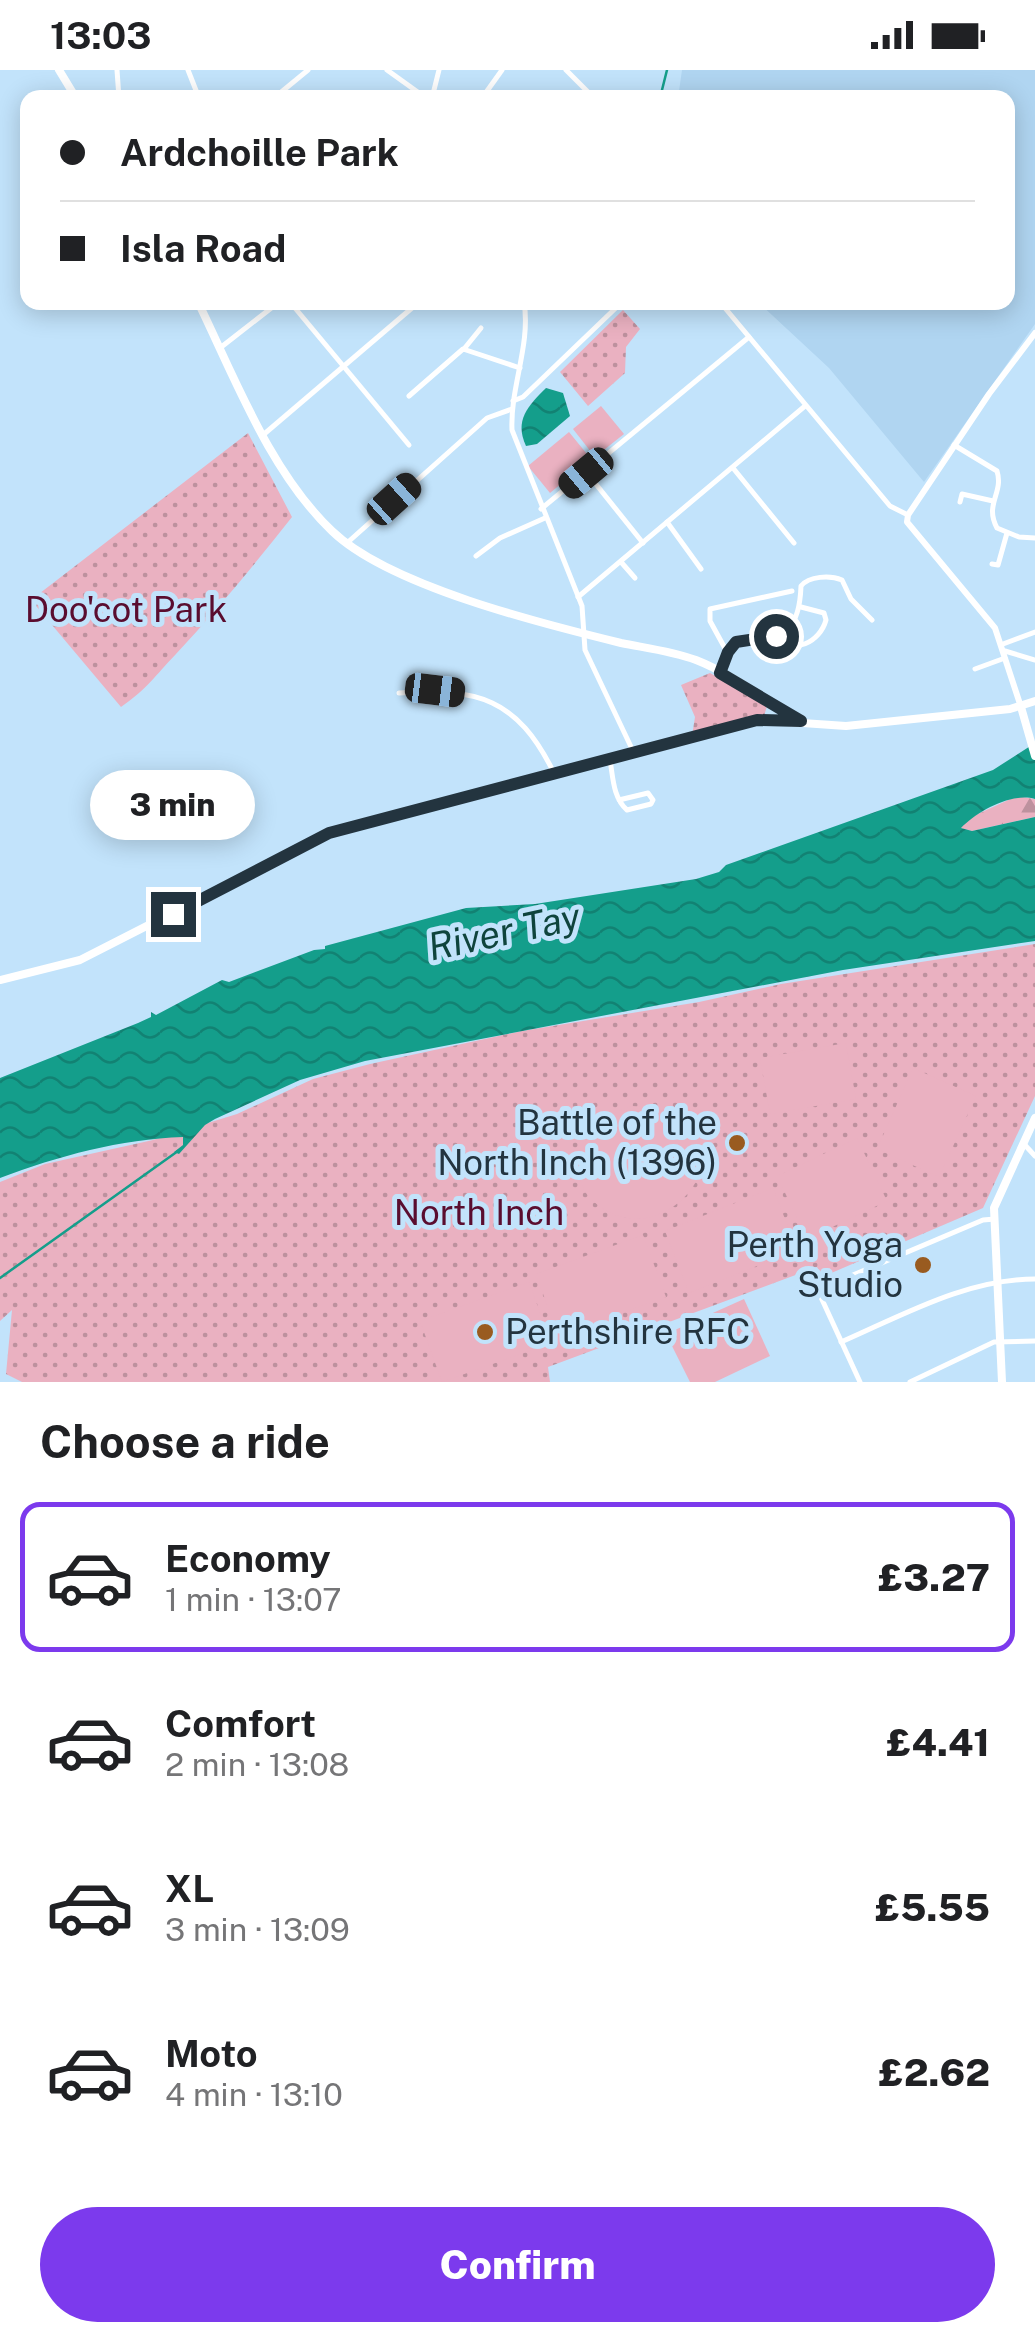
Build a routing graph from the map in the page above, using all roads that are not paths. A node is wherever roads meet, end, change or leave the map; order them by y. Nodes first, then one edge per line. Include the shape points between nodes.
1 (308, 70) edge
2 (387, 70) edge
3 (566, 70) edge
4 (284, 90) edge
5 (417, 90) edge
6 (586, 90) edge
7 (202, 310) edge
8 (268, 310) edge
9 (296, 310) edge
10 (409, 310) edge
11 (524, 310) edge
12 (614, 310) edge
13 (727, 310) edge
14 (481, 328) dead end
15 (1035, 333) edge
16 (749, 337) junction
17 (220, 348) junction
18 (463, 349) junction
19 (520, 368) junction
20 (344, 369) junction
21 (409, 396) dead end
22 (514, 401) junction
23 (805, 406) junction
24 (512, 409) junction
25 (263, 435) junction
26 (409, 445) dead end
27 (954, 446) junction
28 (733, 468) junction
29 (586, 473) junction
30 (960, 502) dead end
31 (993, 502) junction
32 (542, 509) junction
33 (908, 515) junction
34 (545, 518) junction
35 (667, 522) junction
36 (1007, 533) junction
37 (1035, 538) edge
38 (347, 543) junction
39 (643, 543) junction
40 (794, 543) dead end
41 (476, 556) dead end
42 (620, 562) junction
43 (992, 564) dead end
44 (700, 569) dead end
45 (635, 578) dead end
46 (792, 592) dead end
47 (578, 597) junction
48 (801, 607) junction
49 (872, 620) dead end
50 (1035, 632) edge
51 (584, 633) junction
52 (776, 636) junction
53 (1004, 651) junction
54 (728, 652) junction
55 (1035, 660) edge
56 (975, 669) dead end
57 (720, 673) junction
58 (398, 693) dead end
59 (1035, 701) edge
60 (1021, 707) junction
61 (801, 721) junction
62 (634, 754) junction
63 (1035, 756) edge
64 (610, 760) junction
65 (555, 775) junction
66 (618, 800) junction
67 (0, 980) edge
68 (1035, 1118) edge
69 (1023, 1143) junction
70 (1035, 1156) edge
71 (994, 1219) junction
72 (814, 1275) dead end
73 (1035, 1279) edge
74 (997, 1280) junction
75 (820, 1291) junction
76 (1035, 1341) edge
77 (841, 1342) junction
78 (1000, 1342) junction
79 (860, 1382) edge
80 (910, 1382) edge
81 (1002, 1382) edge

1 - 4 street
2 - 5 street
3 - 6 street
7 - 17 main road
8 - 17 street
9 - 20 street
10 - 20 street
11 - 19 street
12 - 22 street
13 - 16 street
14 - 18 street
15 - 27 street
16 - 23 street
16 - 29 street
17 - 25 main road
18 - 19 street
18 - 21 street
19 - 22 street
20 - 25 street
20 - 26 street
22 - 24 street
23 - 28 street
23 - 33 street via 890,506
24 - 32 street via 512,430
24 - 38 street via 487,418
25 - 38 main road via 300,492
27 - 31 street via 997,471
27 - 33 street
28 - 35 street
28 - 40 street
29 - 32 street
29 - 39 street
30 - 31 street via 962,494
31 - 36 street via 992,518
32 - 34 street
33 - 53 street via 909,528 982,611
34 - 41 street
34 - 47 street
35 - 39 street
35 - 44 street
36 - 37 street
36 - 43 street via 998,566
38 - 51 main road via 420,581
39 - 42 street
42 - 45 street
42 - 47 street
46 - 54 street via 710,609
47 - 51 street
48 - 49 street via 802,583 838,578
48 - 52 street via 794,623
48 - 52 street via 824,613 821,635 792,646
50 - 53 street
51 - 57 main road via 694,659
51 - 62 street via 585,650
52 - 54 street via 736,642
53 - 55 street
53 - 56 street
53 - 60 street
54 - 57 street
57 - 61 main road
58 - 65 street via 435,690 502,707 528,730
59 - 60 main road
60 - 61 main road via 853,725
60 - 63 main road
61 - 62 main road via 757,720
62 - 64 main road
64 - 65 main road
64 - 66 street
65 - 67 main road via 329,833 80,960
66 - 66 street via 627,810 653,800 648,793
68 - 69 main road
69 - 70 street
69 - 71 main road via 996,1199
71 - 74 main road
71 - 75 street
72 - 75 street
73 - 74 street
74 - 77 street
74 - 78 main road
75 - 77 street
76 - 78 street
77 - 79 street
78 - 80 street
78 - 81 main road

